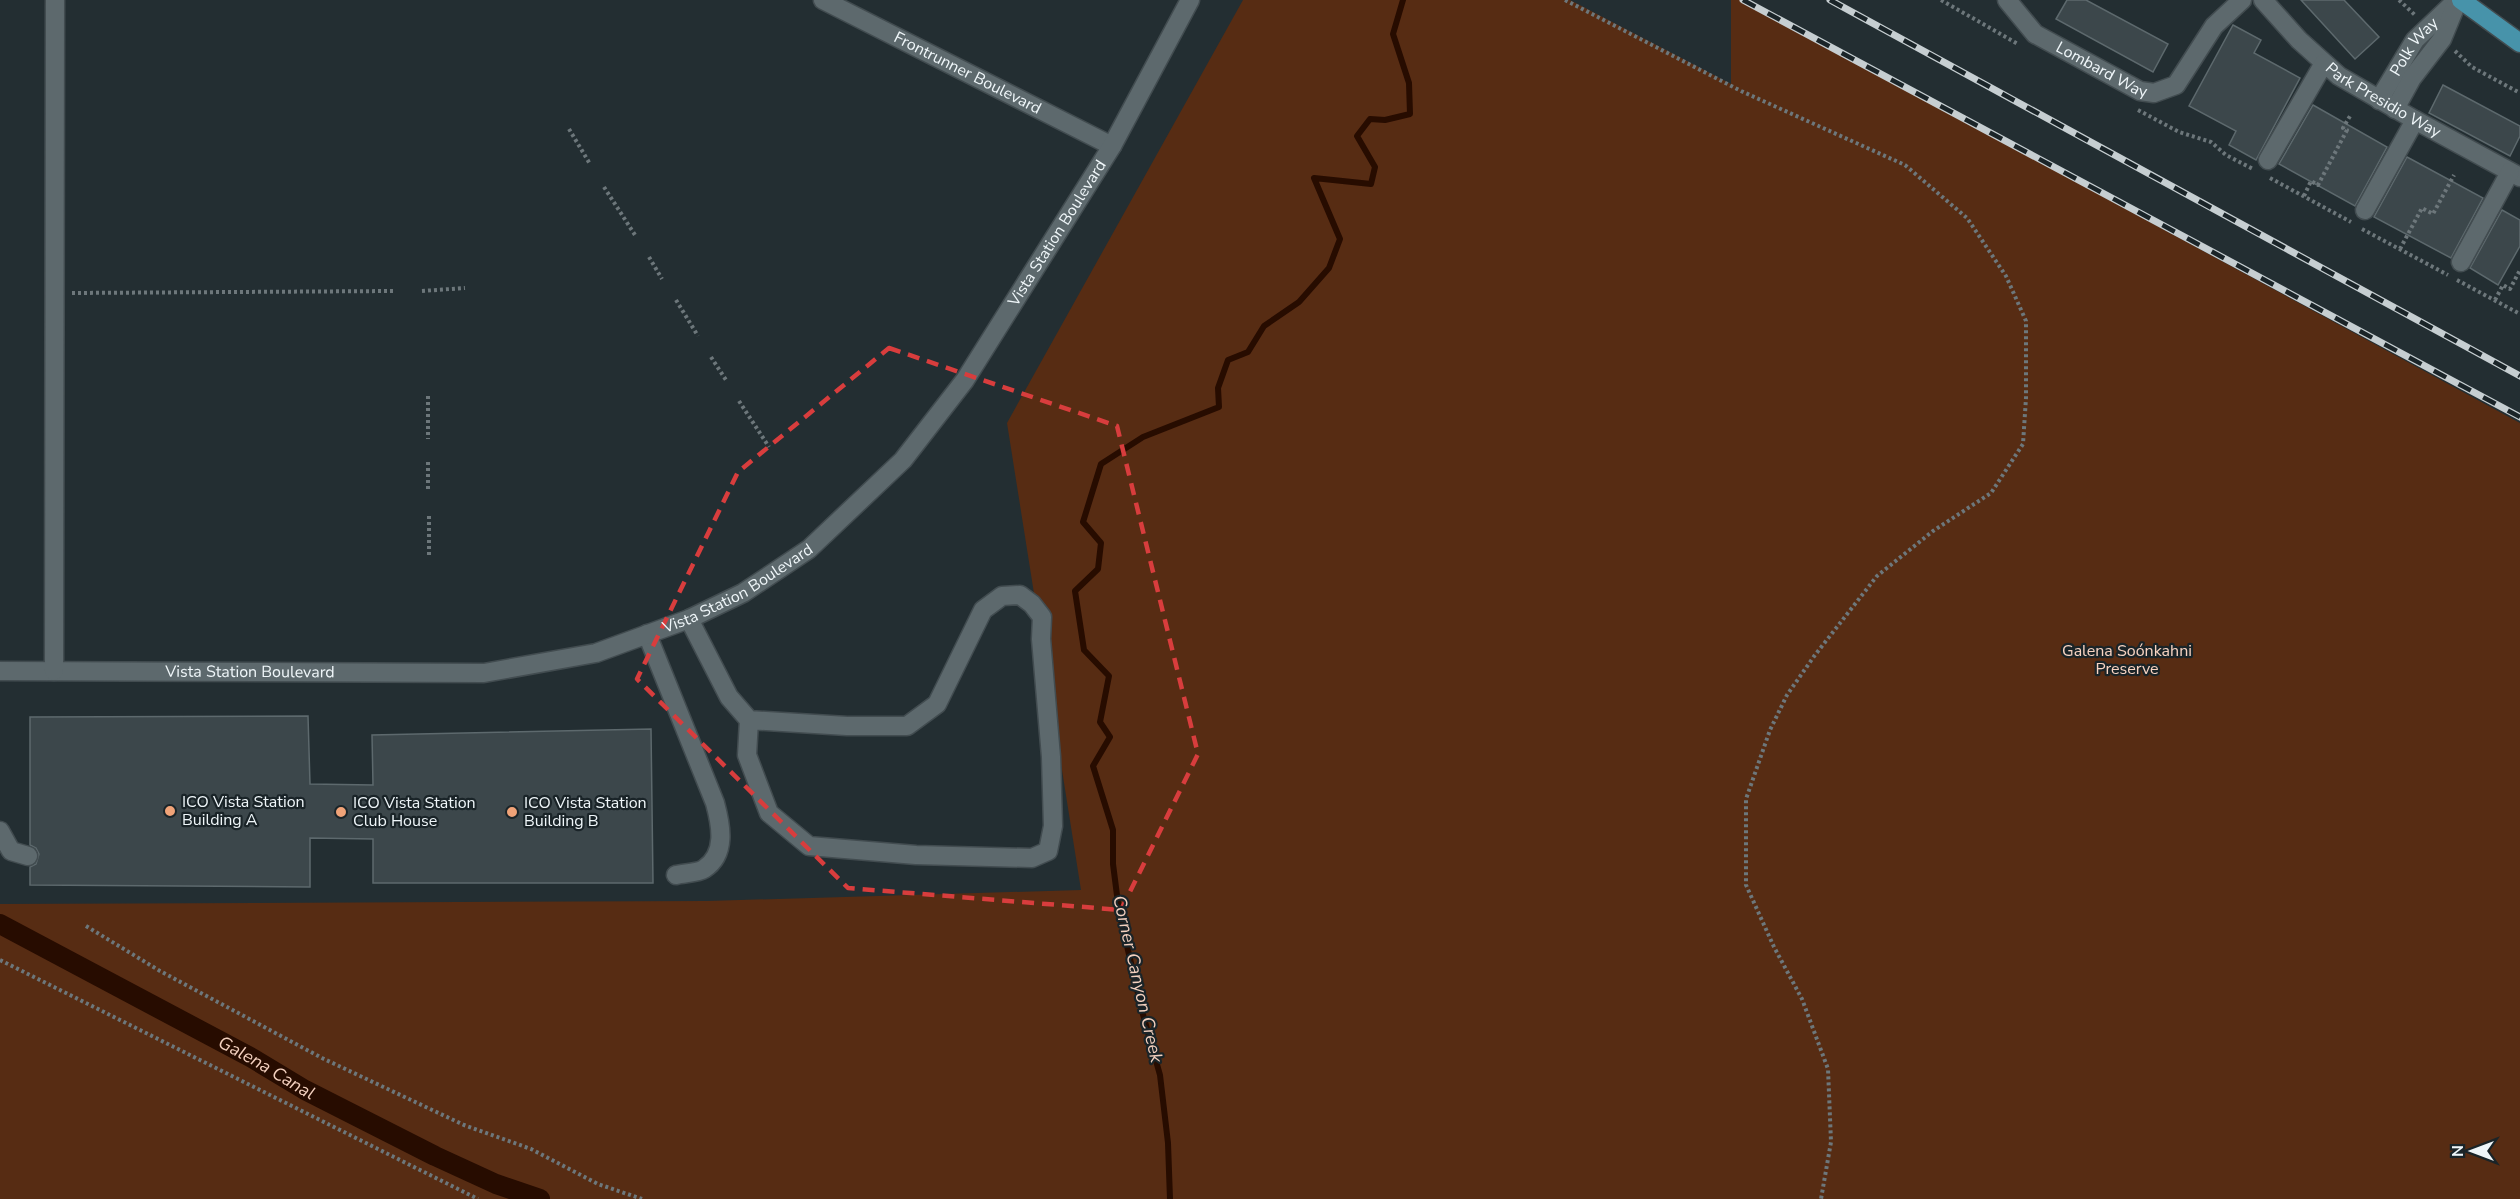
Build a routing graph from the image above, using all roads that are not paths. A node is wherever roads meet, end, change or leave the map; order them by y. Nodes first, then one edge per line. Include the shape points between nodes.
1 (55, 0) edge
2 (823, 0) edge
3 (1190, 0) edge
4 (2007, 0) edge
5 (2242, 0) edge
6 (2263, 0) edge
7 (2459, 0) edge
8 (2520, 43) edge
9 (2324, 63) junction
10 (2387, 104) junction
11 (2415, 120) junction
12 (1112, 146) junction
13 (2263, 169) road end
14 (2515, 175) edge
15 (2360, 220) road end
16 (2462, 262) dead end
17 (689, 619) junction
18 (647, 634) junction
19 (0, 671) edge
20 (54, 671) junction
21 (749, 720) junction
22 (0, 831) edge
23 (28, 856) dead end
24 (676, 875) dead end

1 - 20 street
2 - 12 street, Frontrunner Boulevard
3 - 12 street, Vista Station Boulevard
4 - 5 street, Lombard Way via 2042,38 2140,91 2154,93 2176,85 2214,26
6 - 9 street, Park Presidio Way
7 - 8 main road
7 - 10 street, Polk Way via 2415,40
9 - 10 street, Park Presidio Way
9 - 13 street
10 - 11 street, Park Presidio Way
11 - 14 street, Park Presidio Way
11 - 15 street
12 - 17 street, Vista Station Boulevard via 965,380 903,460 809,549 743,593
14 - 16 street
17 - 18 street, Vista Station Boulevard
17 - 21 street via 729,697
18 - 20 street, Vista Station Boulevard via 596,653 483,673
18 - 24 street via 720,822 722,840 704,870
19 - 20 street, Vista Station Boulevard
21 - 21 street via 747,755 769,813 809,846 916,855 1032,858 1048,851 1053,826 1052,780 1042,617 1020,595 1002,596 983,610 937,704 907,726
22 - 23 street via 11,851

